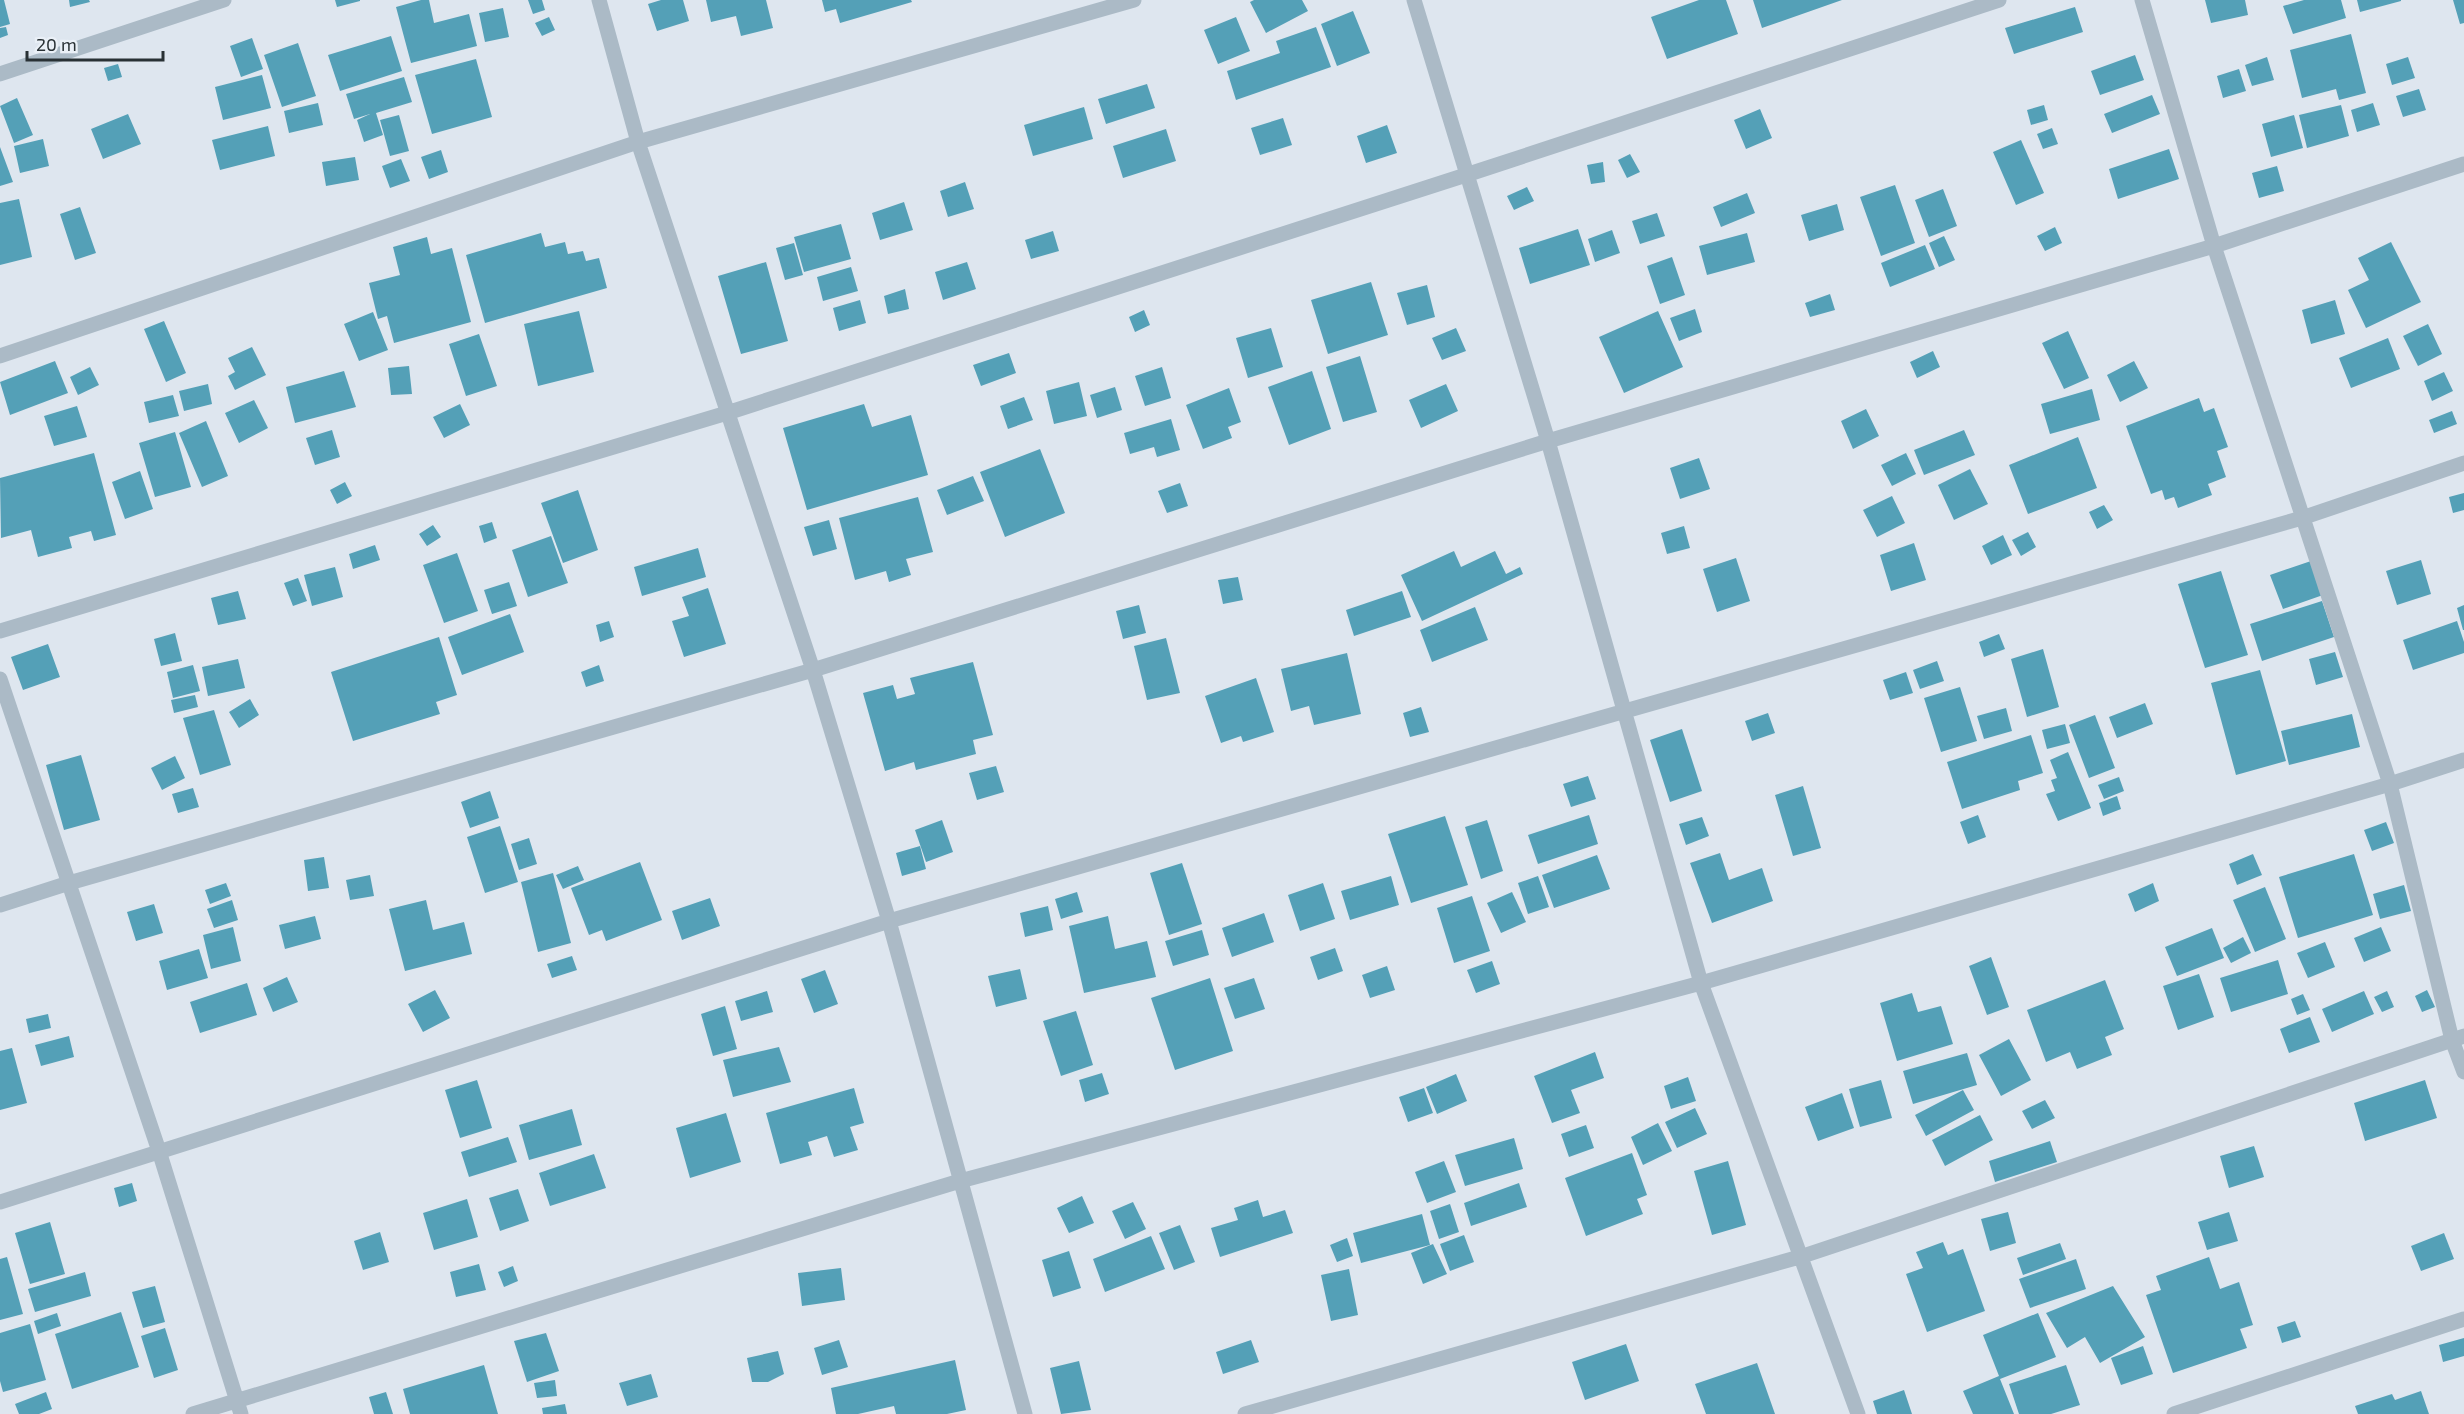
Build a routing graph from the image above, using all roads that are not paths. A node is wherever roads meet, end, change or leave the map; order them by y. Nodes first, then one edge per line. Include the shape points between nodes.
1 (224, 0) edge
2 (600, 0) edge
3 (1134, 0) edge
4 (1414, 0) edge
5 (1999, 0) edge
6 (2142, 0) edge
7 (0, 74) edge
8 (638, 142) junction
9 (2464, 164) edge
10 (1469, 174) junction
11 (2214, 246) junction
12 (0, 356) edge
13 (728, 413) junction
14 (1548, 441) junction
15 (2464, 462) edge
16 (2302, 518) junction
17 (0, 631) edge
18 (813, 670) junction
19 (0, 679) edge
20 (1624, 709) junction
21 (2464, 760) edge
22 (2390, 784) junction
23 (69, 883) junction
24 (0, 905) edge
25 (889, 921) junction
26 (1701, 983) junction
27 (2458, 1038) edge
28 (2464, 1072) edge
29 (159, 1151) junction
30 (960, 1181) junction
31 (0, 1202) edge
32 (1803, 1256) junction
33 (2464, 1319) edge
34 (239, 1407) edge
35 (193, 1414) edge
36 (1025, 1414) edge
37 (1245, 1414) edge
38 (1858, 1414) edge
39 (2174, 1414) edge

1 - 7 street
2 - 8 street
3 - 8 street
4 - 10 street
5 - 10 street
6 - 11 street
8 - 12 street
8 - 13 street
9 - 11 street
10 - 13 street
10 - 14 street
11 - 14 street
11 - 16 street
13 - 17 street
13 - 18 street
14 - 18 street
14 - 20 street
15 - 16 street
16 - 20 street
16 - 22 street
18 - 23 street
18 - 25 street
19 - 23 street
20 - 25 street
20 - 26 street
21 - 22 street
22 - 26 street
22 - 27 street
23 - 24 street
23 - 29 street
25 - 29 street
25 - 30 street
26 - 30 street
26 - 32 street
27 - 28 street
27 - 32 street
29 - 31 street
29 - 34 street
30 - 34 street
30 - 36 street
32 - 37 street
32 - 38 street
33 - 39 street
34 - 35 street

